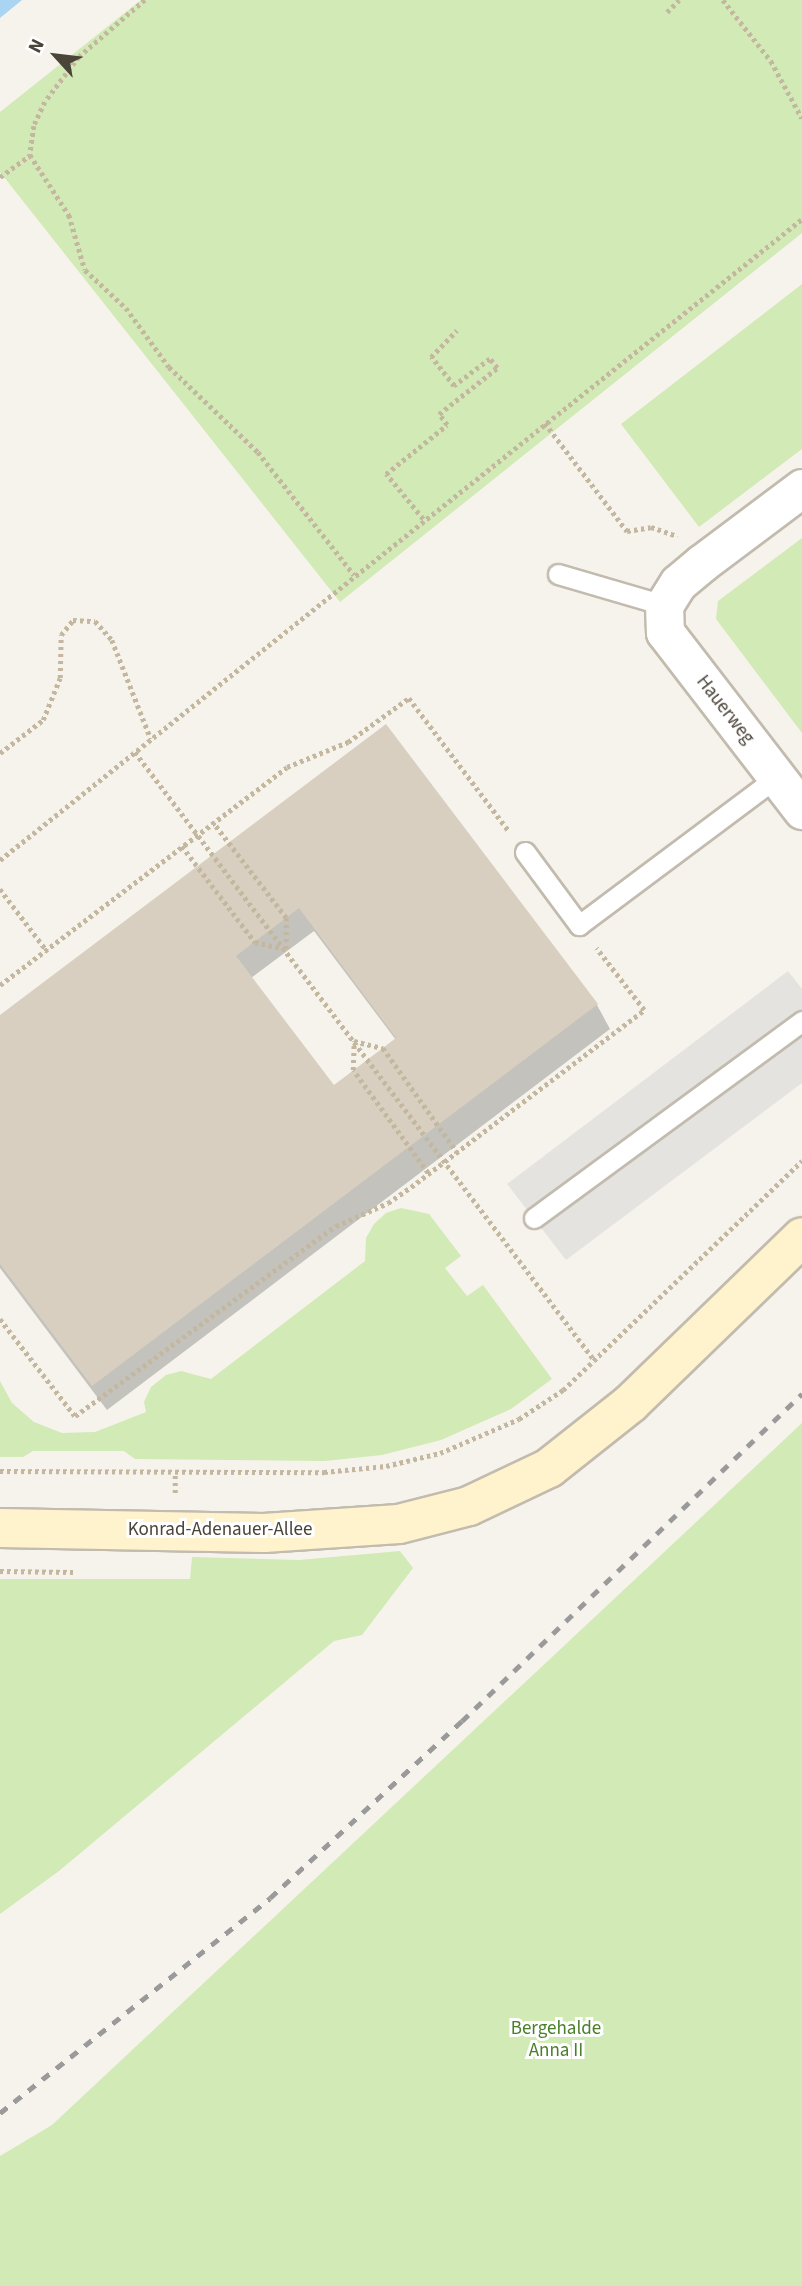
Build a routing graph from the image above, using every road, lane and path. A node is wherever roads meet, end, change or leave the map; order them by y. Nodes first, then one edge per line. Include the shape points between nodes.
1 (145, 0) edge
2 (679, 0) edge
3 (723, 0) edge
4 (137, 3) edge
5 (667, 12) dead end
6 (802, 118) edge
7 (30, 155) junction
8 (0, 177) edge
9 (802, 219) edge
10 (457, 330) dead end
11 (545, 423) junction
12 (802, 488) edge
13 (423, 519) junction
14 (702, 563) junction
15 (558, 574) dead end
16 (354, 575) junction
17 (664, 605) junction
18 (151, 739) junction
19 (135, 752) junction
20 (0, 754) edge
21 (777, 777) junction
22 (802, 810) edge
23 (213, 822) junction
24 (198, 835) junction
25 (182, 846) junction
26 (525, 852) joint
27 (0, 860) edge
28 (0, 889) edge
29 (579, 925) junction
30 (286, 949) junction
31 (47, 951) junction
32 (0, 985) edge
33 (802, 1021) edge
34 (354, 1041) junction
35 (457, 1152) junction
36 (802, 1161) edge
37 (443, 1162) junction
38 (428, 1173) junction
39 (534, 1218) dead end
40 (802, 1237) edge
41 (0, 1320) edge
42 (594, 1361) junction
43 (0, 1471) edge
44 (0, 1528) edge

1 - 4 path
2 - 5 path
3 - 6 path via 771,61
4 - 7 path via 79,57 45,102 34,126
7 - 8 path
7 - 16 path via 69,215 85,270 126,307 169,367 258,452
9 - 11 path
10 - 13 path via 431,358 454,386 490,359 497,368 439,414 447,425 386,474
11 - 13 path
11 - 14 path via 627,531 651,527 675,534
12 - 14 street
13 - 16 path
14 - 17 street via 678,583
15 - 17 lane
16 - 18 path
17 - 21 street, Hauerweg via 665,632
18 - 19 path
18 - 20 path via 113,640 95,621 73,620 61,635 60,678 43,720
19 - 24 path
19 - 27 path
21 - 22 street, Hauerweg
21 - 29 lane
23 - 24 path
23 - 26 path via 287,767 348,742 408,698
23 - 30 path via 286,918
24 - 25 path
24 - 30 path
25 - 30 path via 255,942
25 - 31 path
26 - 29 lane
28 - 31 path
29 - 35 path via 643,1010
30 - 34 path
31 - 32 path
33 - 39 lane
34 - 35 path via 383,1048
34 - 37 path
34 - 38 path via 353,1070
35 - 37 path
36 - 42 path
37 - 38 path
37 - 42 path
38 - 41 path via 388,1203 336,1226 75,1416
40 - 44 street, Konrad-Adenauer-Allee via 631,1402 549,1468 469,1506 399,1524 264,1533
42 - 43 path via 563,1390 519,1419 440,1453 386,1466 324,1472

